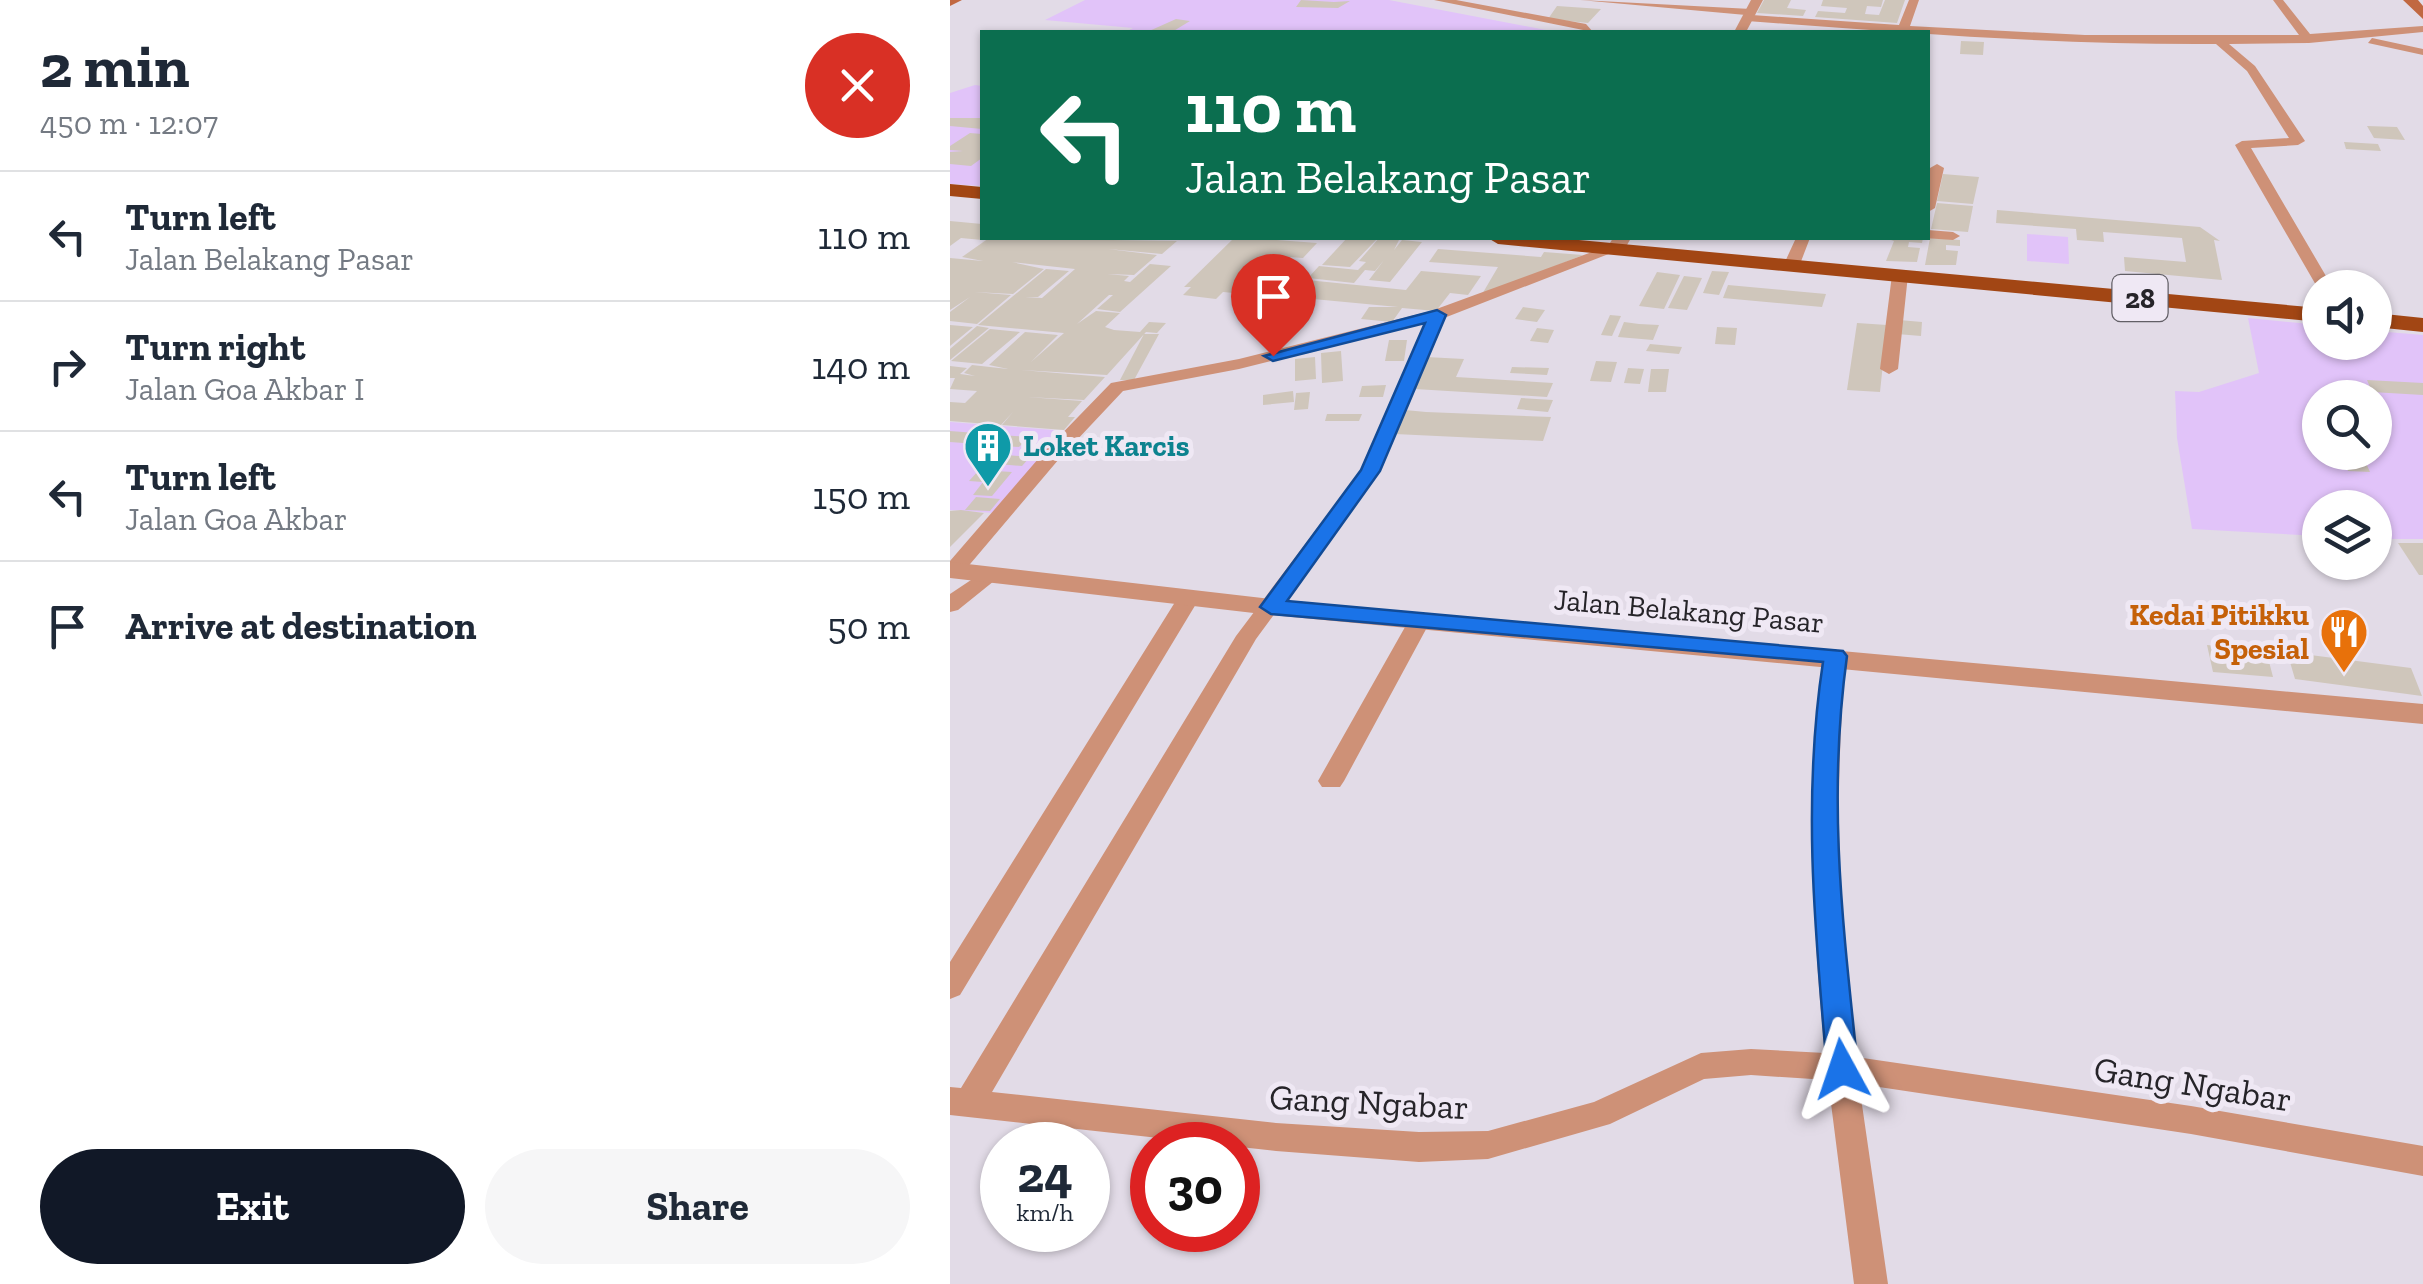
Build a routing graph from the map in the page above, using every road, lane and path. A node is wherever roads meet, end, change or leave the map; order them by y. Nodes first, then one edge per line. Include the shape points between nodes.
1 (1440, 0) edge
2 (1517, 0) edge
3 (1585, 0) edge
4 (1914, 0) edge
5 (2278, 0) edge
6 (2410, 0) edge
7 (1502, 13) junction
8 (2423, 15) edge
9 (1748, 17) edge
10 (1904, 28) junction
11 (2423, 29) edge
12 (1587, 30) edge
13 (2305, 36) junction
14 (2354, 36) junction
15 (2220, 42) junction
16 (2423, 52) edge
17 (1937, 168) dead end
18 (950, 190) edge
19 (980, 193) edge
20 (1930, 194) edge
21 (1930, 234) edge
22 (1953, 236) dead end
23 (1558, 240) edge
24 (1802, 240) edge
25 (1619, 242) edge
26 (1792, 264) junction
27 (2315, 270) edge
28 (1900, 275) junction
29 (2302, 313) edge
30 (1437, 315) junction
31 (2392, 322) edge
32 (2423, 325) edge
33 (1889, 369) dead end
34 (951, 571) edge
35 (986, 576) junction
36 (1188, 598) junction
37 (950, 605) edge
38 (1271, 607) junction
39 (1420, 620) junction
40 (1835, 656) junction
41 (2423, 714) edge
42 (1330, 781) dead end
43 (950, 987) edge
44 (1842, 1069) junction
45 (959, 1102) edge
46 (2423, 1162) edge
47 (1871, 1284) edge

1 - 7 street
2 - 7 street
3 - 9 street
4 - 10 street
5 - 13 street
6 - 8 main road
7 - 12 street
9 - 10 street
10 - 13 street
10 - 15 street
11 - 14 street
13 - 14 street
13 - 15 street
14 - 16 street
15 - 27 street via 2250,69 2298,142 2242,145
17 - 20 street
18 - 19 highway
21 - 22 street
23 - 25 highway, 28
24 - 26 street
25 - 26 highway, 28
25 - 30 street
26 - 28 highway, 28
28 - 29 highway, 28
28 - 33 street
30 - 34 street via 1117,388
30 - 38 street via 1370,471
31 - 32 highway
34 - 35 street, Jalan Belakang Pasar
35 - 36 street, Jalan Belakang Pasar
35 - 37 street
36 - 38 street, Jalan Belakang Pasar
36 - 43 street
38 - 39 street, Jalan Belakang Pasar
38 - 45 street
39 - 40 street, Jalan Belakang Pasar
39 - 42 street
40 - 41 street, Jalan Belakang Pasar
40 - 44 street via 1822,852
44 - 45 street, Gang Ngabar via 1751,1062 1701,1066 1599,1114 1488,1145 1276,1137
44 - 46 street, Gang Ngabar
44 - 47 street

